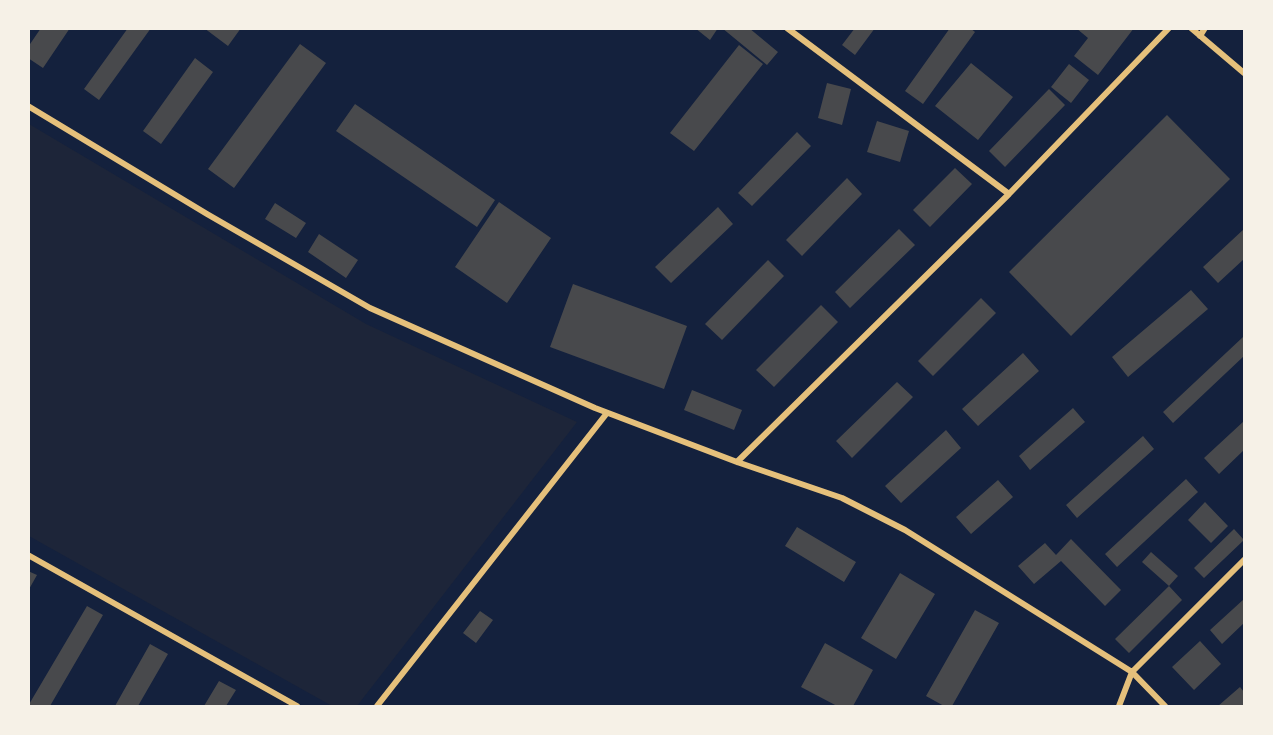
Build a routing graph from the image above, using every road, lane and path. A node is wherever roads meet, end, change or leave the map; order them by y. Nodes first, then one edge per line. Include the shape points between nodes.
1 (787, 28) edge
2 (1169, 28) edge
3 (1191, 28) edge
4 (1205, 28) edge
5 (1200, 36) junction
6 (1245, 73) edge
7 (28, 106) edge
8 (1010, 194) junction
9 (607, 413) junction
10 (737, 462) junction
11 (28, 555) edge
12 (1245, 560) edge
13 (1132, 672) junction
14 (297, 706) edge
15 (377, 706) edge
16 (1119, 706) edge
17 (1165, 706) edge

1 - 8 street
2 - 8 street
3 - 5 street
4 - 5 street
5 - 6 street
7 - 9 street via 370,308
8 - 10 street
9 - 10 street
9 - 15 street
10 - 13 street via 842,498 905,530
11 - 14 street
12 - 13 street
13 - 16 street
13 - 17 street

